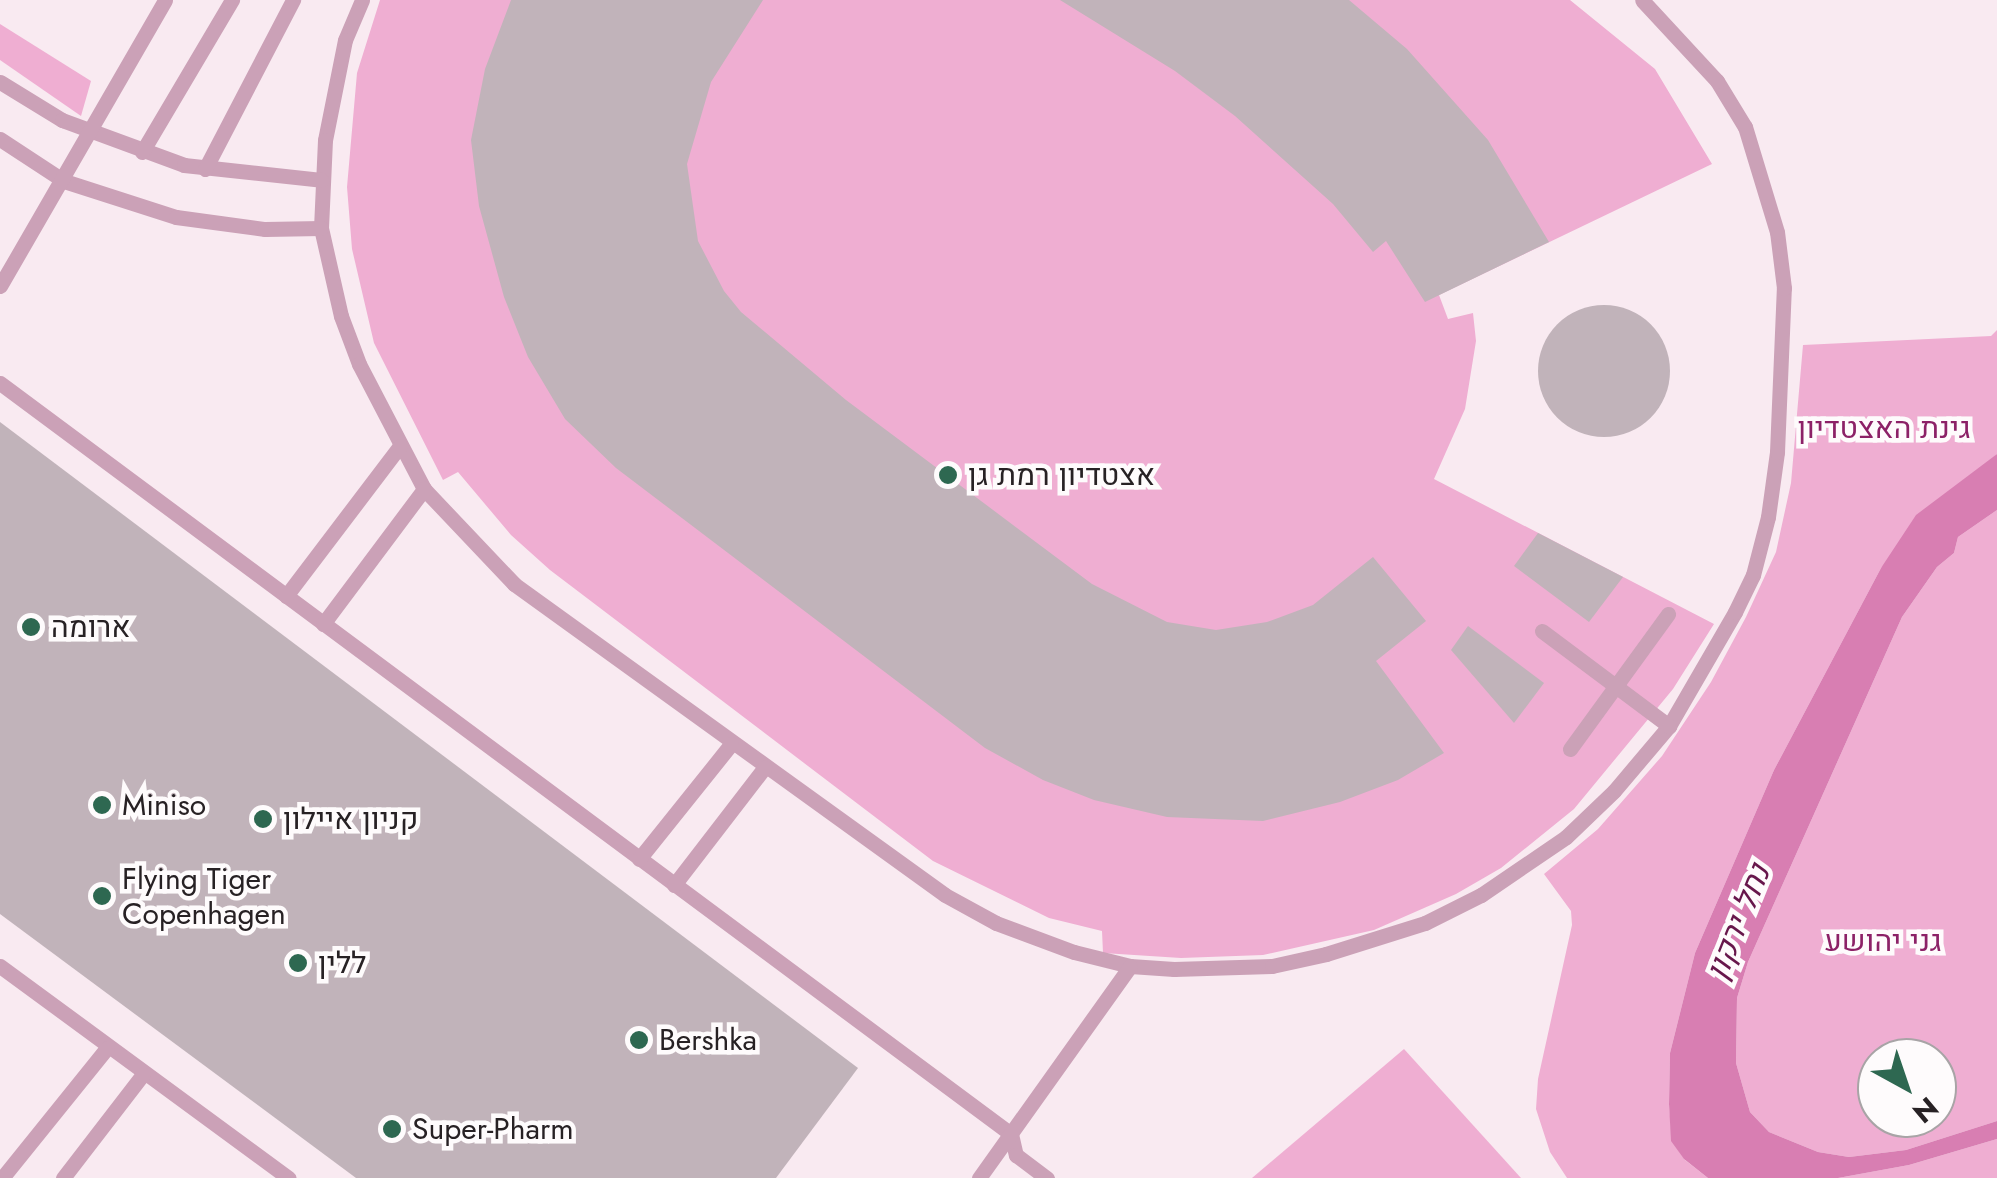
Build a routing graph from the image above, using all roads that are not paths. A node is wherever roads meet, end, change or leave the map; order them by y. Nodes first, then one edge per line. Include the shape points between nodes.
1 (165, 0) edge
2 (232, 0) edge
3 (293, 0) edge
4 (362, 0) edge
5 (1642, 0) edge
6 (0, 82) edge
7 (90, 132) junction
8 (0, 139) edge
9 (142, 152) junction
10 (205, 169) junction
11 (321, 180) junction
12 (64, 181) junction
13 (321, 228) junction
14 (0, 286) edge
15 (0, 384) edge
16 (400, 446) junction
17 (424, 490) junction
18 (286, 596) junction
19 (1668, 614) dead end
20 (323, 624) junction
21 (1542, 632) dead end
22 (1615, 686) junction
23 (1669, 726) junction
24 (731, 744) junction
25 (1570, 748) dead end
26 (764, 768) junction
27 (640, 858) junction
28 (674, 884) junction
29 (0, 966) edge
30 (1130, 966) junction
31 (107, 1048) junction
32 (143, 1074) junction
33 (1011, 1134) junction
34 (2, 1178) edge
35 (63, 1178) edge
36 (290, 1178) edge
37 (979, 1178) edge
38 (1047, 1178) edge

1 - 7 lane
2 - 9 lane
3 - 10 lane
4 - 11 lane via 338,69
5 - 23 lane via 1717,82 1744,128 1778,232 1784,288 1784,368 1768,518 1753,575
6 - 7 lane
7 - 9 lane
7 - 12 lane
8 - 12 lane
9 - 10 lane
10 - 11 lane
11 - 13 lane
12 - 13 lane via 217,225
12 - 14 lane
13 - 16 lane via 341,316
15 - 18 lane
16 - 17 lane
16 - 18 lane
17 - 20 lane
17 - 24 lane via 514,584
18 - 20 lane
19 - 22 lane
20 - 27 lane
21 - 22 lane
22 - 23 lane
22 - 25 lane
23 - 30 lane via 1566,837 1481,895 1424,924 1272,966
24 - 26 lane
24 - 27 lane
26 - 28 lane
26 - 30 lane via 953,900 1059,946
27 - 28 lane
28 - 33 lane
29 - 31 lane
30 - 33 lane
31 - 32 lane
31 - 34 lane
32 - 35 lane
32 - 36 lane
33 - 37 lane
33 - 38 lane via 1016,1156

